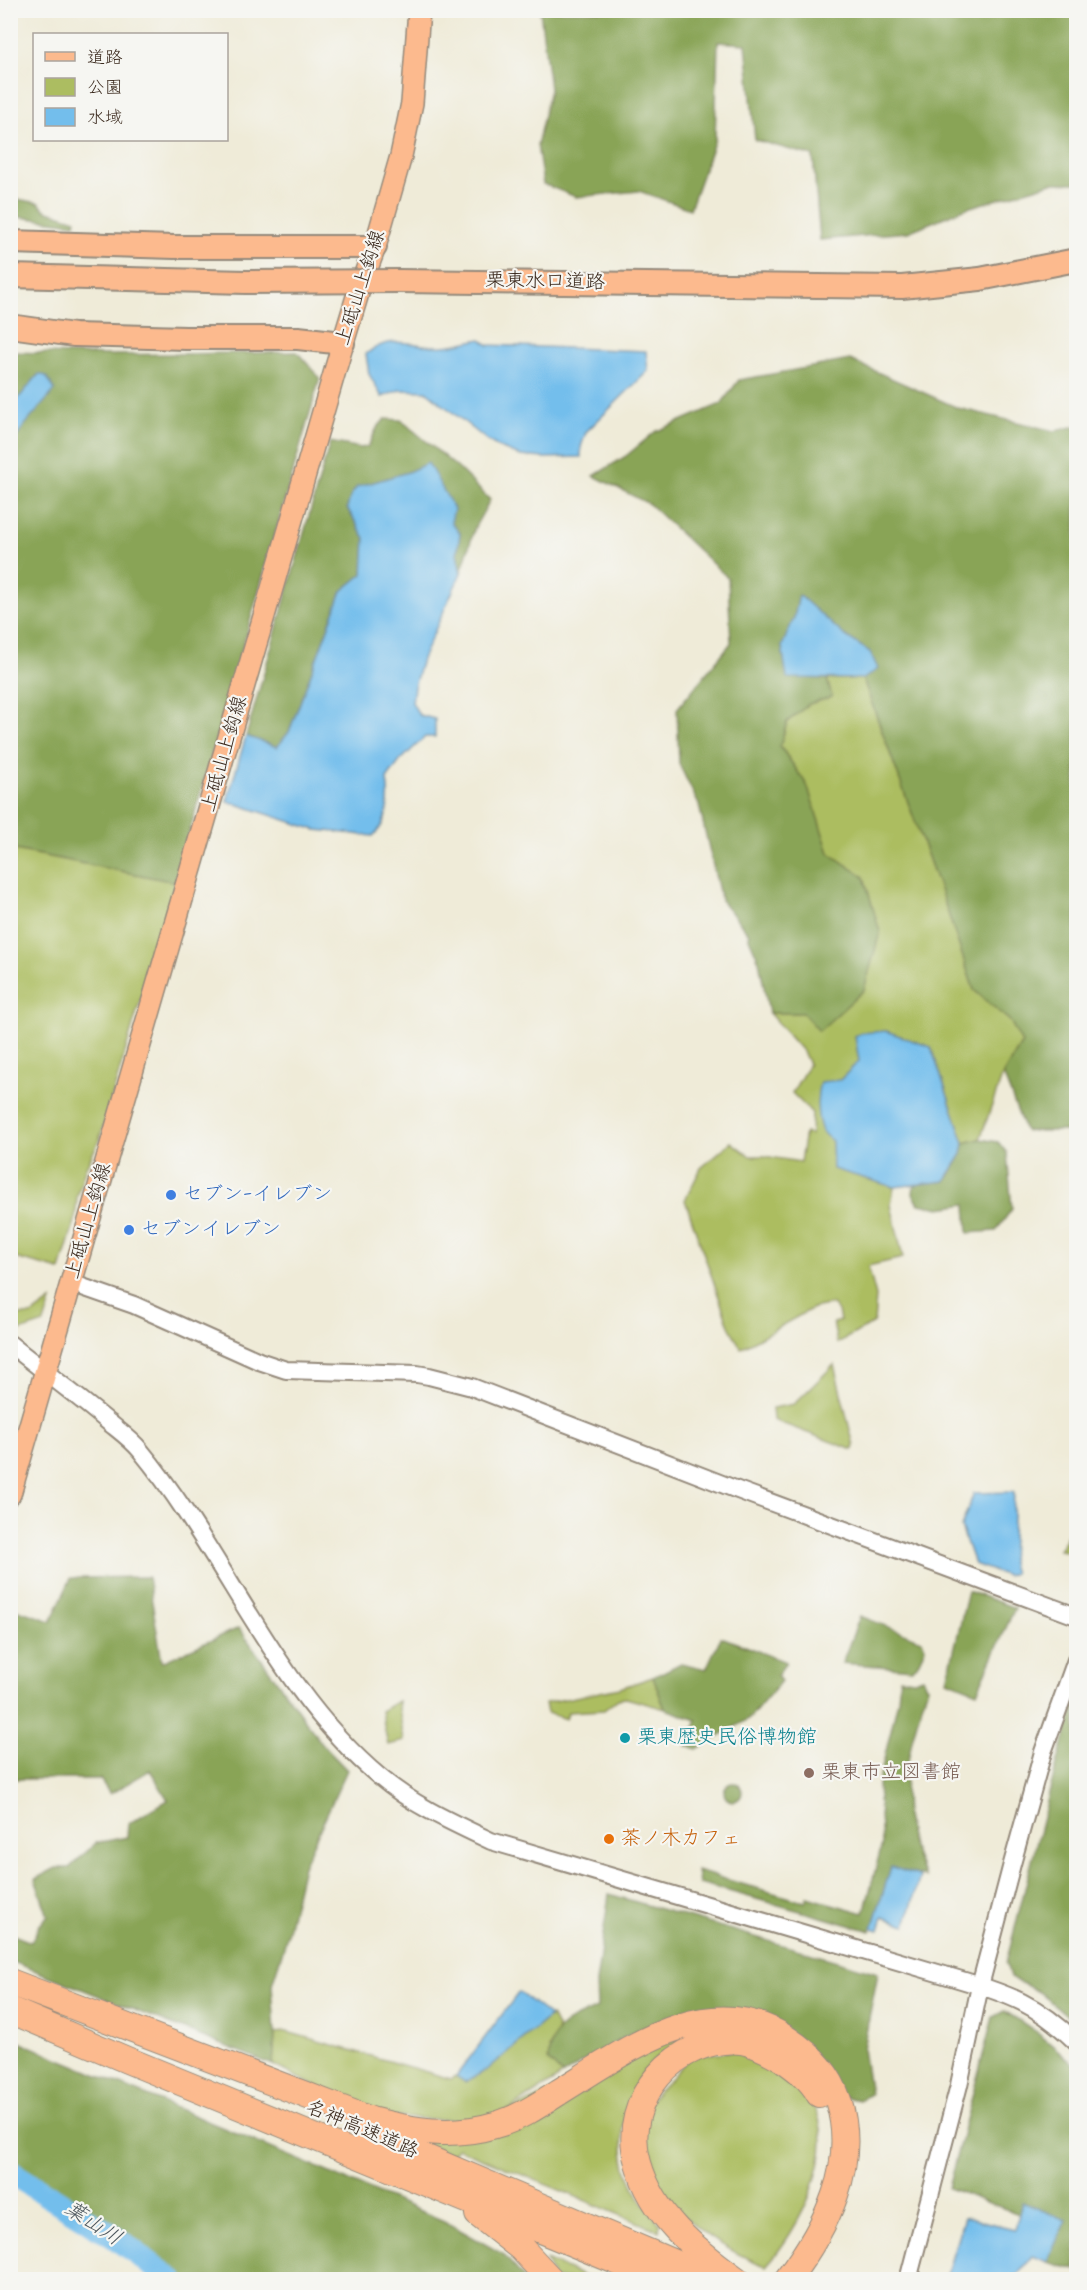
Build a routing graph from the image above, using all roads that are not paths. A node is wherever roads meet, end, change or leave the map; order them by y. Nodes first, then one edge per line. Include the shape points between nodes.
1 (419, 10) edge
2 (10, 242) edge
3 (375, 247) junction
4 (1077, 260) edge
5 (10, 276) edge
6 (10, 326) edge
7 (343, 343) junction
8 (71, 1283) junction
9 (10, 1344) edge
10 (46, 1373) junction
11 (10, 1494) edge
12 (1077, 1616) edge
13 (1077, 1660) edge
14 (10, 1982) edge
15 (980, 1986) junction
16 (10, 2010) edge
17 (1077, 2042) edge
18 (444, 2190) junction
19 (551, 2280) edge
20 (662, 2280) edge
21 (714, 2280) edge
22 (736, 2280) edge
23 (767, 2280) edge
24 (787, 2280) edge
25 (908, 2280) edge

1 - 3 main road, 上砥山上鈎線 via 412,103
2 - 3 highway
3 - 7 main road, 上砥山上鈎線
4 - 5 highway, 栗東水口道路, bridge via 980,279 902,286 246,282
6 - 7 highway via 74,335 298,338
7 - 8 main road, 上砥山上鈎線
8 - 10 main road, 上砥山上鈎線
8 - 12 street via 134,1305 286,1370 417,1374 472,1387
9 - 10 street
10 - 11 main road, 上砥山上鈎線
10 - 15 street via 138,1447 173,1490 308,1700 356,1756 407,1797 491,1841
13 - 15 street via 1043,1752
14 - 21 highway, 名神高速道路
14 - 24 highway via 370,2120 430,2133 467,2132 497,2125 665,2030 722,2019 750,2022 777,2032 806,2053 833,2087 842,2113 845,2144 842,2175 831,2205
15 - 17 street via 1019,1999
15 - 25 street
16 - 18 highway, 名神高速道路
18 - 19 highway via 521,2248
18 - 20 highway, 名神高速道路
22 - 23 highway via 677,2232 660,2210 637,2162 634,2136 639,2107 652,2082 670,2062 693,2048 743,2041 772,2053 814,2085 831,2132 828,2167 805,2223

